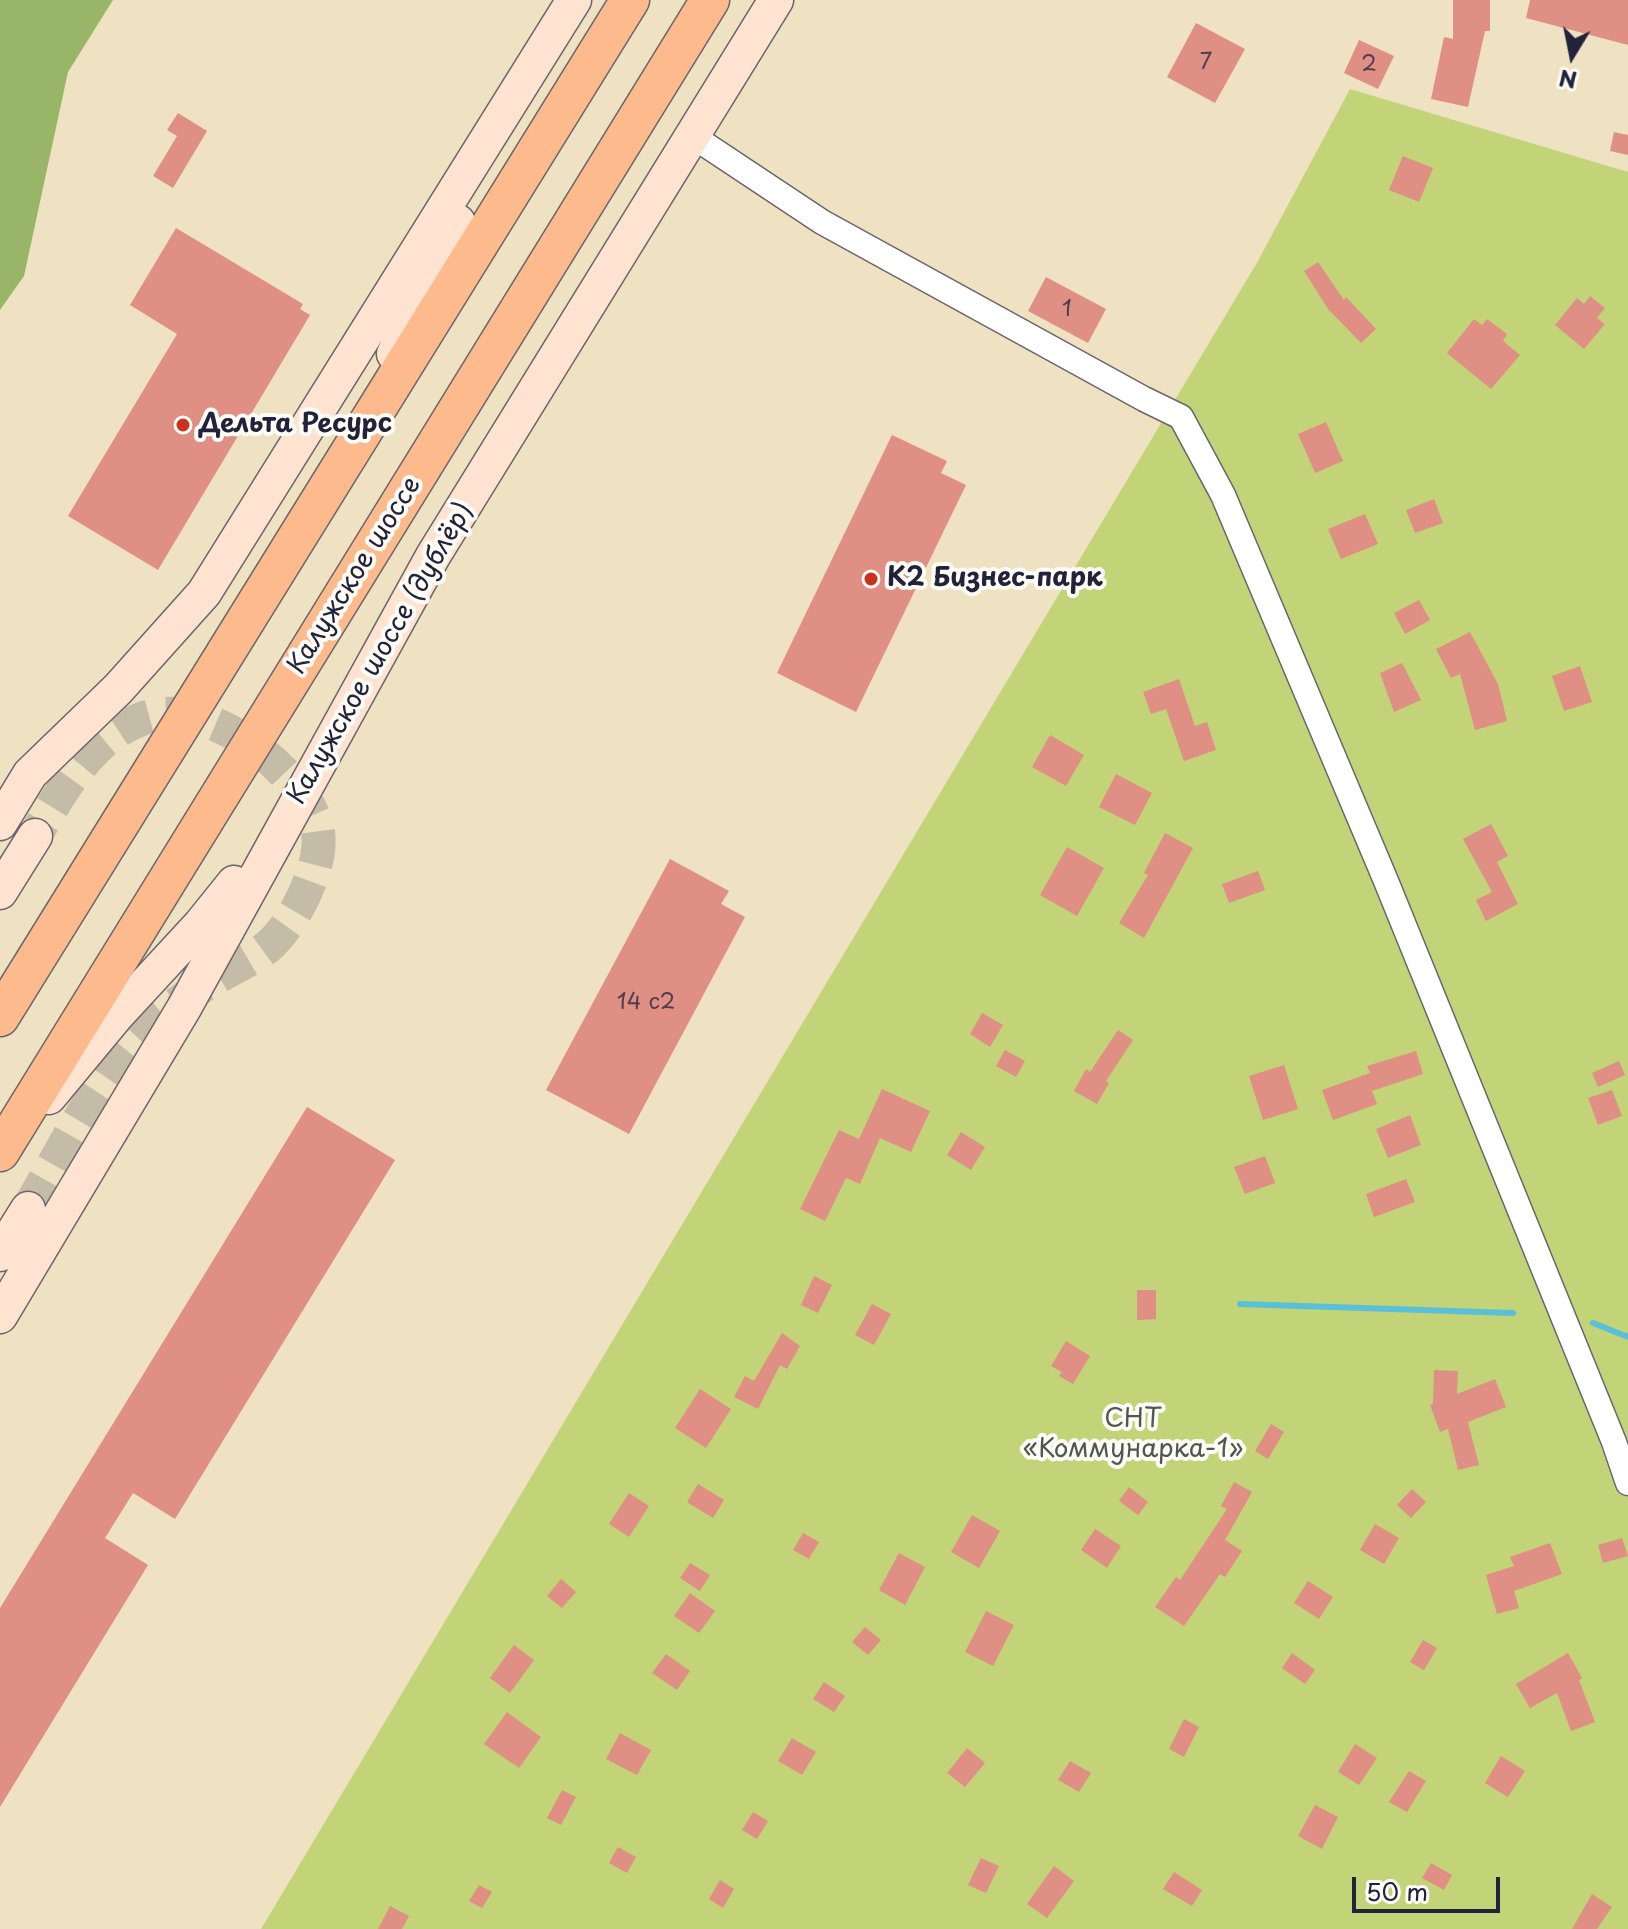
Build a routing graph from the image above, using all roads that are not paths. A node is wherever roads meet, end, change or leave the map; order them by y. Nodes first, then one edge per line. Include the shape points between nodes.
1 (574, 0) edge
2 (630, 0) edge
3 (710, 0) edge
4 (776, 0) edge
5 (535, 63) junction
6 (691, 135) junction
7 (337, 471) junction
8 (287, 818) junction
9 (0, 823) edge
10 (35, 836) tunnel mouth
11 (0, 892) edge
12 (0, 1017) edge
13 (0, 1154) edge
14 (28, 1209) tunnel mouth
15 (0, 1254) edge
16 (0, 1316) edge
17 (1628, 1483) edge

1 - 5 main road
2 - 7 highway
3 - 13 highway, Калужское шоссе
4 - 6 main road, Калужское шоссе (дублёр)
5 - 7 main road
5 - 9 main road via 204,593 118,689 30,774
6 - 8 main road, Калужское шоссе (дублёр) via 433,556
6 - 17 street via 822,222 1181,417 1223,495 1386,881
7 - 12 highway
8 - 13 main road
8 - 16 main road, Калужское шоссе (дублёр) via 184,1008
10 - 11 main road
14 - 15 main road

